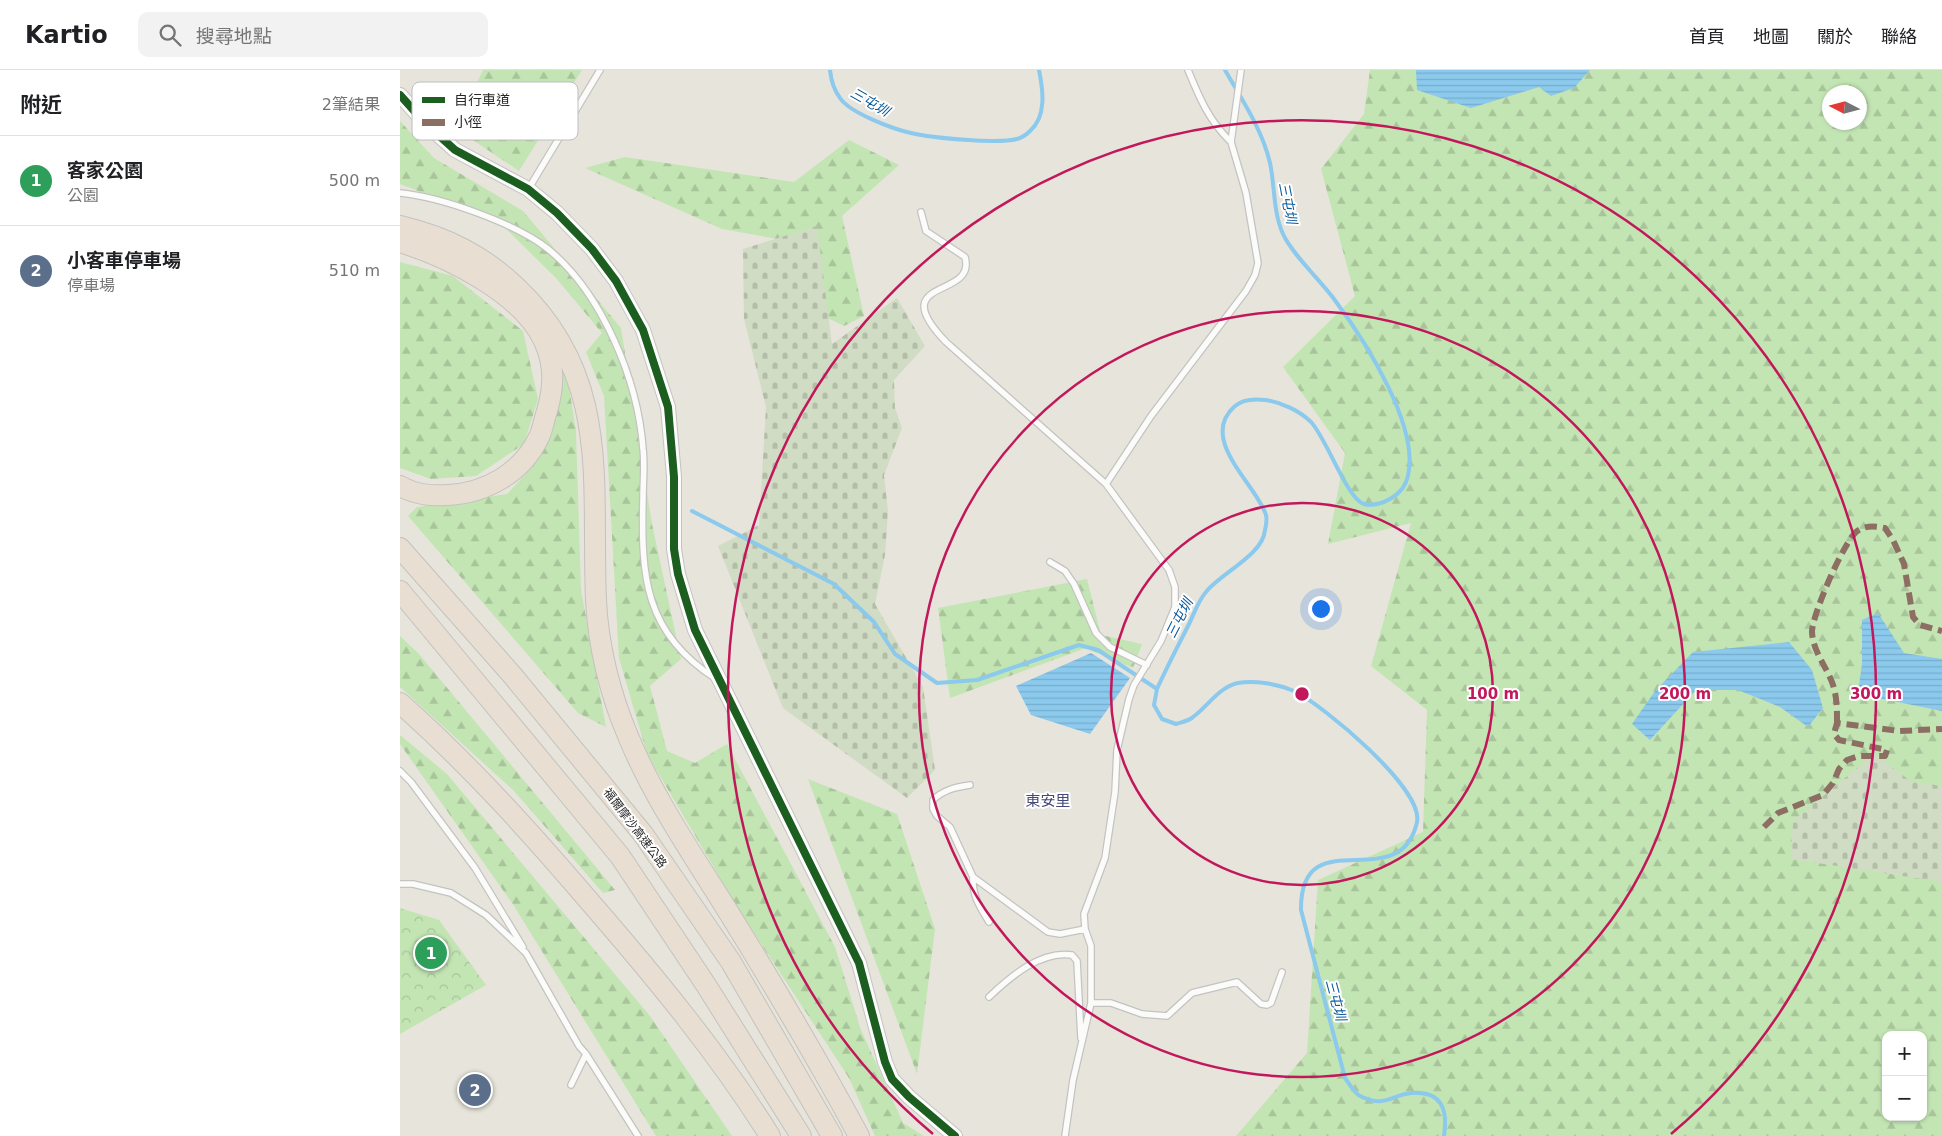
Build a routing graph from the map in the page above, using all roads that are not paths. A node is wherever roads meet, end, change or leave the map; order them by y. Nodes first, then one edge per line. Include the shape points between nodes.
1 (600, 70) edge
2 (1188, 70) edge
3 (1241, 70) edge
4 (400, 95) edge
5 (578, 106) edge
6 (412, 108) edge
7 (444, 140) edge
8 (558, 140) edge
9 (1231, 142) junction
10 (528, 189) junction
11 (400, 193) edge
12 (921, 212) dead end
13 (400, 226) edge
14 (400, 242) edge
15 (1106, 484) junction
16 (400, 486) edge
17 (400, 548) edge
18 (1050, 562) dead end
19 (400, 591) edge
20 (1147, 665) junction
21 (720, 682) junction
22 (400, 703) edge
23 (400, 771) edge
24 (970, 785) dead end
25 (973, 877) junction
26 (400, 884) edge
27 (989, 922) dead end
28 (1085, 929) junction
29 (526, 953) junction
30 (1282, 972) dead end
31 (989, 996) dead end
32 (1091, 1002) junction
33 (1082, 1045) junction
34 (586, 1054) junction
35 (572, 1085) dead end
36 (638, 1136) edge
37 (770, 1136) edge
38 (801, 1136) edge
39 (832, 1136) edge
40 (859, 1136) edge
41 (955, 1136) edge
42 (1065, 1136) edge

1 - 5 lane
2 - 9 lane via 1215,127
3 - 9 lane
4 - 6 street
7 - 10 street via 455,150
8 - 10 lane
9 - 15 lane via 1246,193 1258,263 1255,276 1151,416
10 - 21 street via 592,249 616,280 643,330 668,407 678,574 696,630
11 - 21 lane via 418,195 516,230 547,248 578,279 612,334 636,400 643,450 643,560 651,603 669,638 686,658
12 - 15 lane via 926,231 965,257 968,266 965,274 926,298 924,311 929,324
13 - 40 highway via 459,245 497,269 534,304 564,350 582,386 589,417 594,464 596,603 606,669 627,734 660,804 819,1062
14 - 16 highway via 456,265 491,286 520,310 545,341 552,363 553,388 539,437 523,460 503,479 483,489 456,495 428,496
15 - 20 lane via 1169,570 1175,587 1175,607
17 - 39 highway, 福爾摩沙高速公路 via 513,676 643,834 731,962
18 - 20 lane via 1065,571 1074,584 1096,633 1110,647
19 - 38 highway via 620,856
20 - 28 lane via 1134,685 1117,750 1111,825 1104,858 1084,914
21 - 41 street via 859,963 892,1079 908,1097
22 - 37 highway via 431,730 542,846 640,960 690,1023
23 - 29 lane via 475,868
24 - 25 lane via 939,794 933,800 933,809 950,827
25 - 27 lane via 975,900
25 - 28 lane via 1048,932 1060,934
26 - 29 lane via 451,893 486,915
28 - 32 lane via 1091,946
29 - 34 lane
30 - 32 lane via 1271,1003 1267,1005 1261,1004 1237,982 1192,993 1167,1016 1157,1017
31 - 33 lane via 1009,978 1036,962 1061,953 1072,955 1077,961
32 - 33 lane
33 - 42 lane
34 - 35 lane
34 - 36 lane

